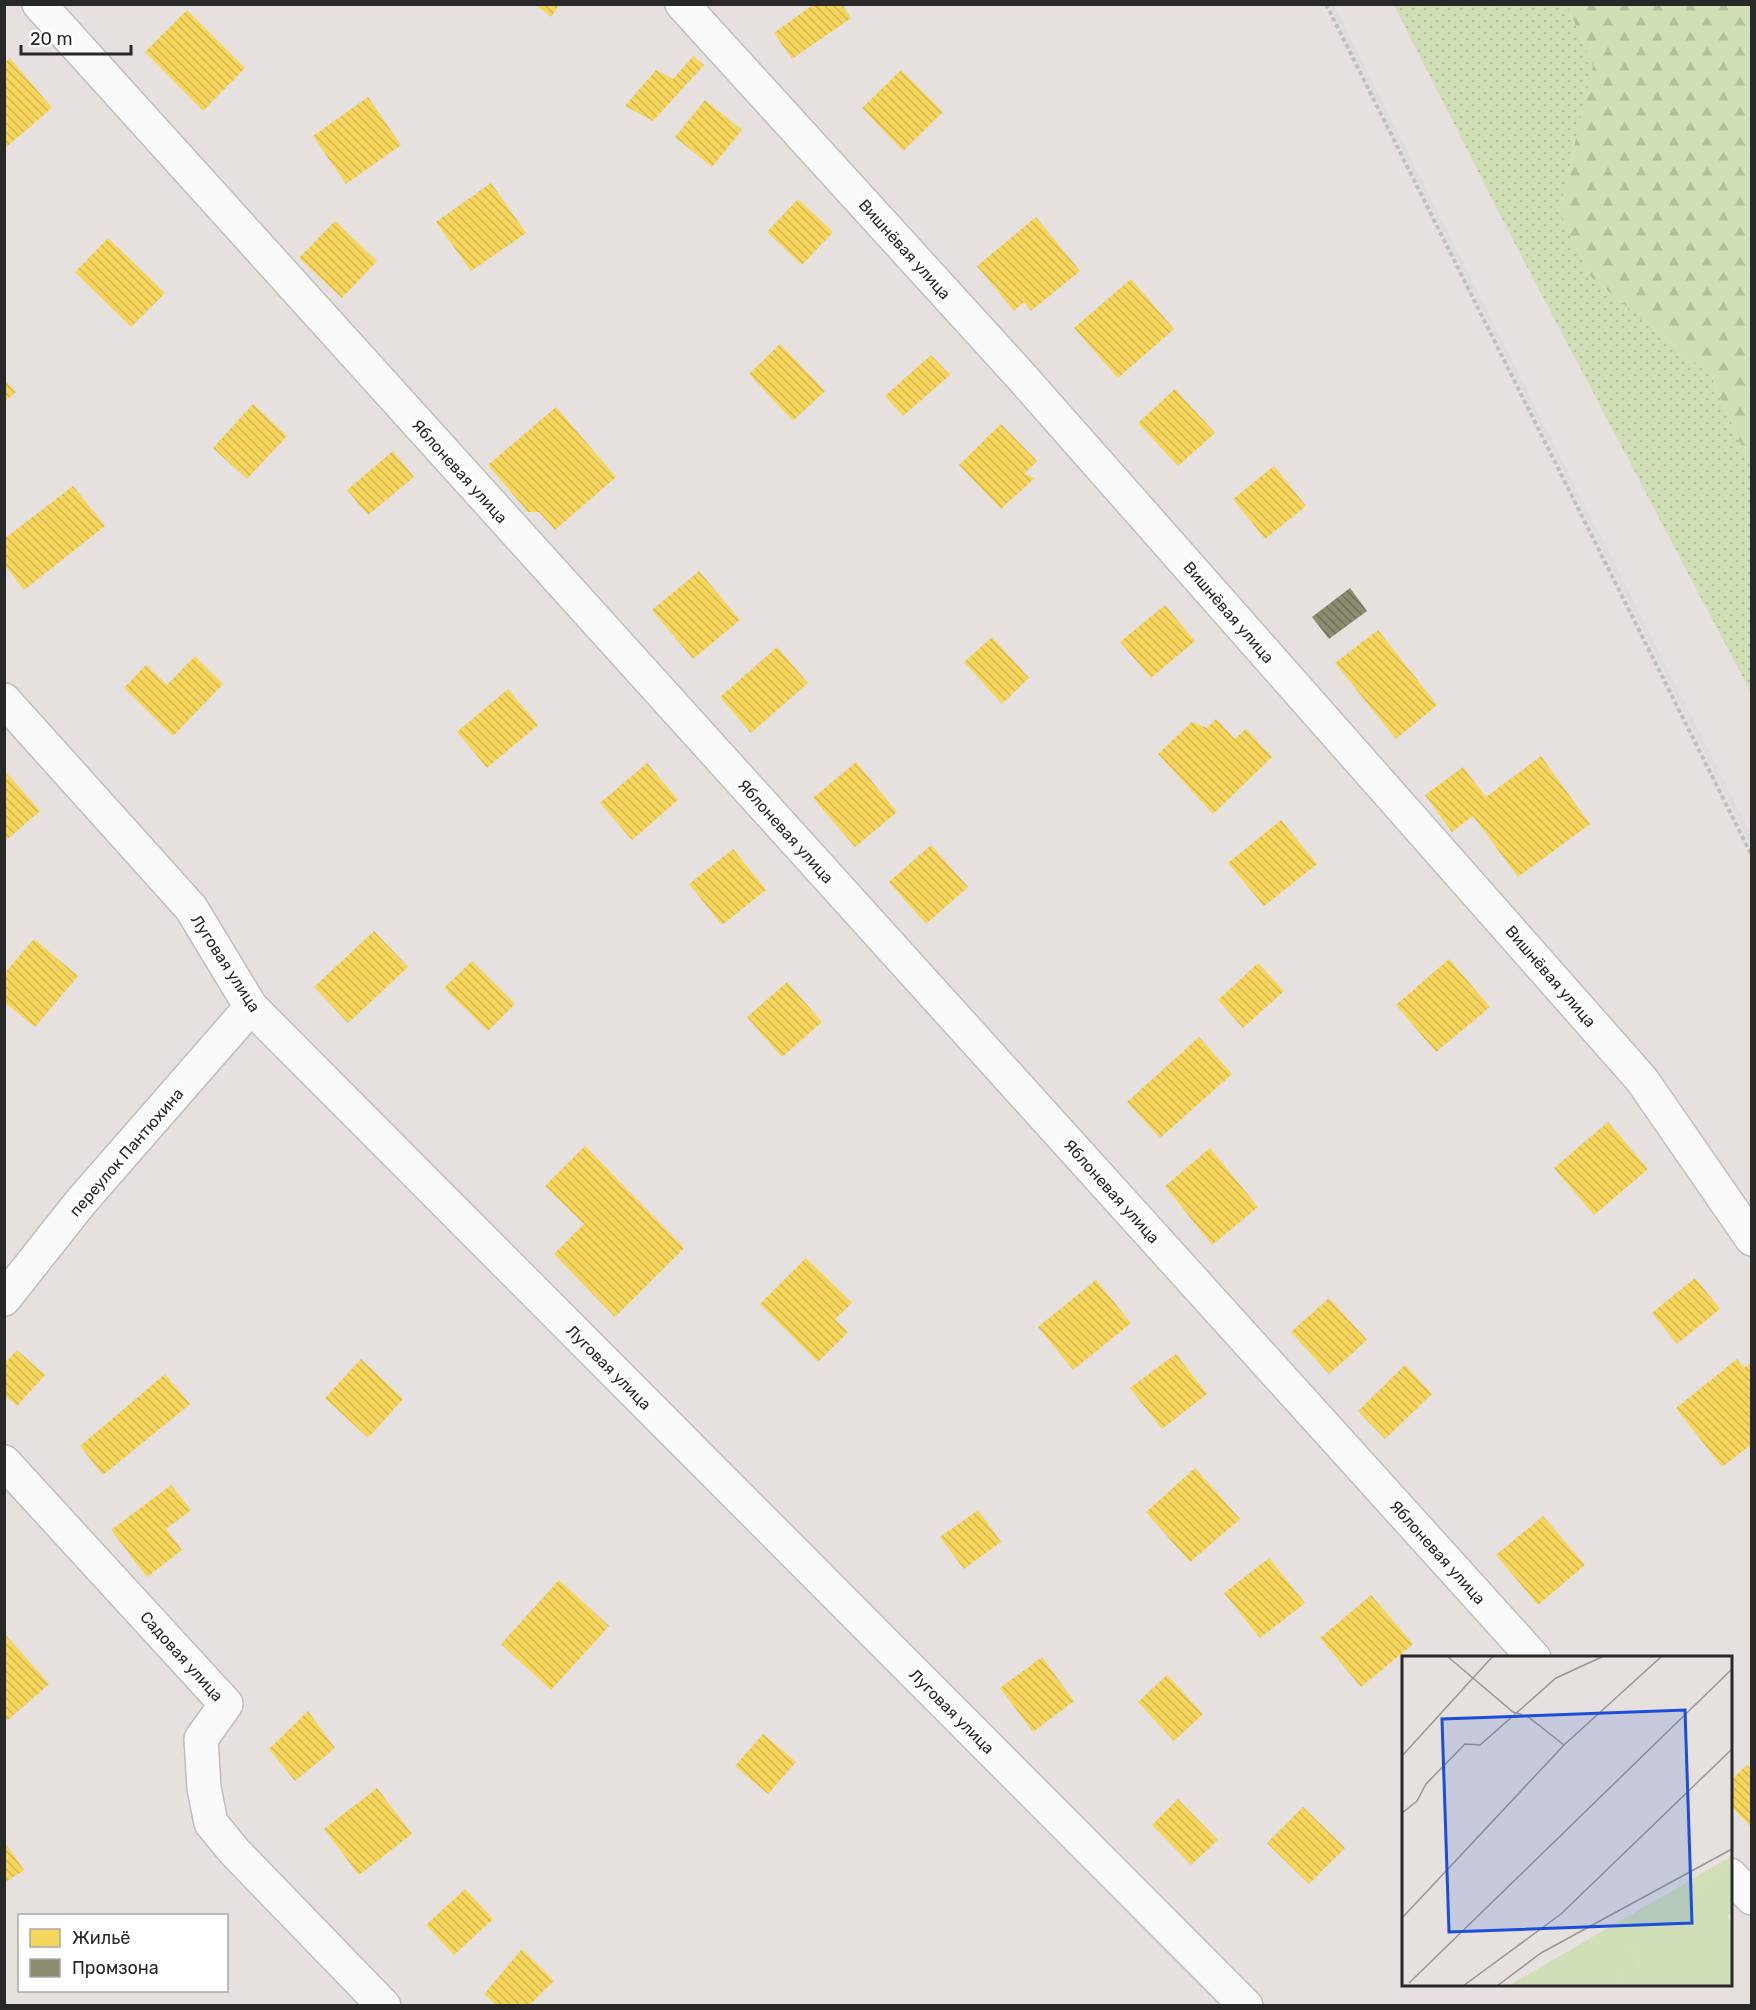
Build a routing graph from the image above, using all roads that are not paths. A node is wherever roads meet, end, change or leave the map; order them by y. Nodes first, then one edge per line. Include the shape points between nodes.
1 (39, 4) edge
2 (682, 4) edge
3 (4, 700) edge
4 (251, 1007) junction
5 (1752, 1239) edge
6 (4, 1299) edge
7 (4, 1462) edge
8 (1532, 1656) edge
9 (1732, 1876) edge
10 (1752, 1898) edge
11 (384, 2006) edge
12 (1246, 2006) edge

1 - 8 street, Яблоневая улица
2 - 5 street, Вишнёвая улица via 1019,374 1642,1080
3 - 4 street, Луговая улица via 191,908
4 - 6 street, переулок Пантюхина via 80,1203
4 - 12 street, Луговая улица
7 - 11 street, Садовая улица via 226,1704 201,1739 204,1788 212,1823 234,1851
9 - 10 street

